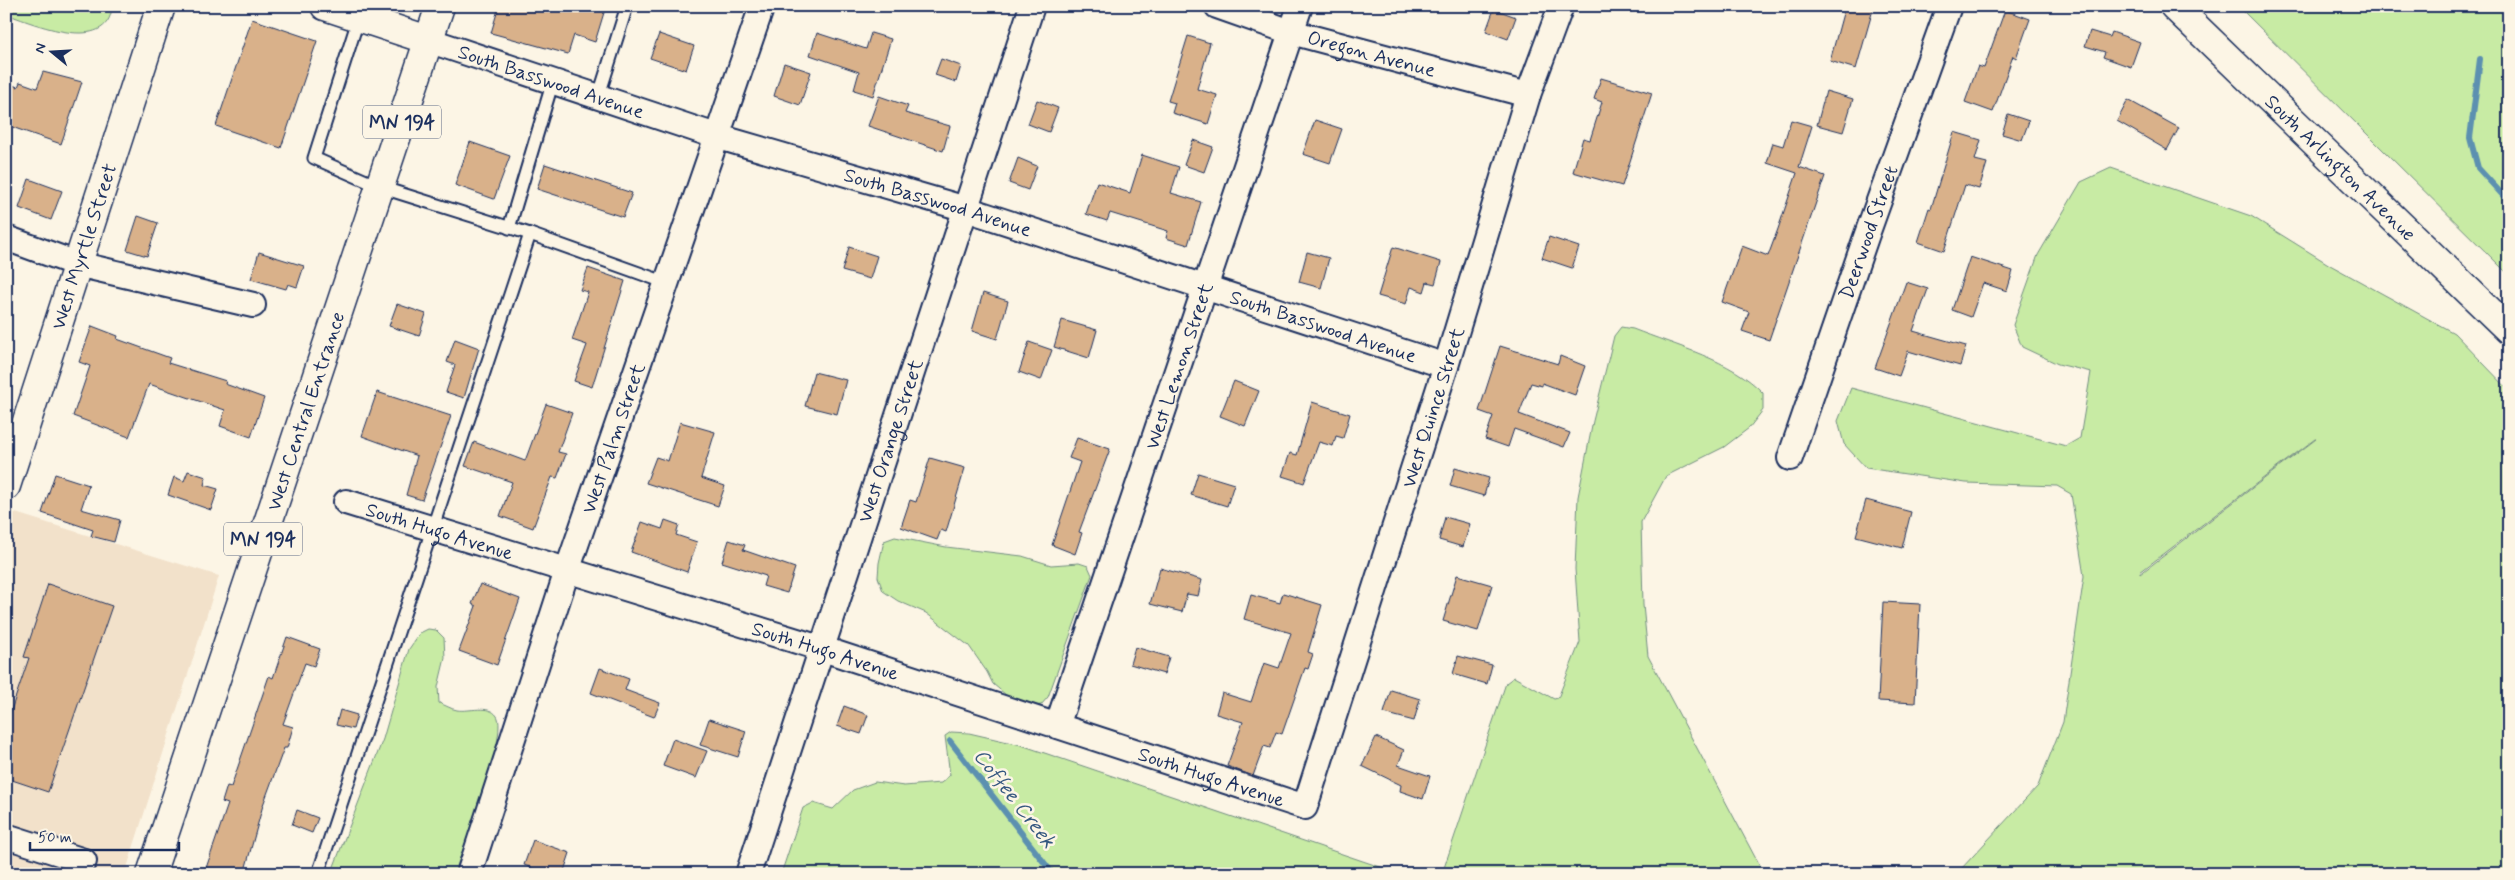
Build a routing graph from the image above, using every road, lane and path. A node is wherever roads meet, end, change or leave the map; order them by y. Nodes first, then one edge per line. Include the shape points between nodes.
1 (160, 6) edge
2 (325, 6) edge
3 (440, 6) edge
4 (628, 6) edge
5 (762, 6) edge
6 (1032, 6) edge
7 (1218, 6) edge
8 (1300, 6) edge
9 (1561, 6) edge
10 (1949, 6) edge
11 (2174, 6) edge
12 (359, 17) junction
13 (1290, 32) junction
14 (428, 40) junction
15 (553, 81) junction
16 (599, 95) junction
17 (1528, 95) junction
18 (718, 137) junction
19 (380, 187) junction
20 (966, 209) junction
21 (509, 228) junction
22 (530, 234) junction
23 (6, 238) edge
24 (76, 264) junction
25 (667, 283) junction
26 (1206, 286) junction
27 (254, 305) dead end
28 (2509, 330) edge
29 (1446, 366) junction
30 (1790, 458) dead end
31 (6, 486) edge
32 (346, 502) dead end
33 (432, 529) junction
34 (567, 571) junction
35 (823, 649) junction
36 (1057, 726) junction
37 (1304, 807) joint
38 (6, 836) edge
39 (84, 861) dead end
40 (152, 874) edge
41 (318, 874) edge
42 (469, 874) edge
43 (748, 874) edge

1 - 24 main road, West Myrtle Street
2 - 12 main road
3 - 14 main road, West Central Entrance / MN 194
4 - 16 lane
5 - 18 street, West Palm Street
6 - 20 street, West Orange Street
7 - 13 street, Oregon Avenue
8 - 13 street, West Lemon Street
9 - 17 street, West Quince Street
10 - 30 street, Deerwood Street
11 - 28 main road, South Arlington Avenue
12 - 14 main road
12 - 19 lane via 314,158
13 - 17 street, Oregon Avenue
13 - 26 street, West Lemon Street
14 - 15 street, South Basswood Avenue
14 - 19 main road, West Central Entrance / MN 194
15 - 16 street, South Basswood Avenue
15 - 21 lane
16 - 18 street, South Basswood Avenue
17 - 29 street, West Quince Street
18 - 20 street, South Basswood Avenue
18 - 25 street, West Palm Street
19 - 21 lane
19 - 40 main road, West Central Entrance / MN 194
20 - 26 street, South Basswood Avenue
20 - 35 street, West Orange Street
21 - 22 lane
22 - 25 lane
22 - 33 lane
23 - 24 street
24 - 27 street
24 - 31 main road, West Myrtle Street
25 - 34 street, West Palm Street
26 - 29 street, South Basswood Avenue
26 - 36 street, West Lemon Street
29 - 37 street, West Quince Street
32 - 33 street, South Hugo Avenue
33 - 34 street, South Hugo Avenue
33 - 41 lane
34 - 35 street, South Hugo Avenue
34 - 42 street, West Palm Street
35 - 36 street, South Hugo Avenue
35 - 43 street, West Orange Street
36 - 37 street, South Hugo Avenue
38 - 39 street

